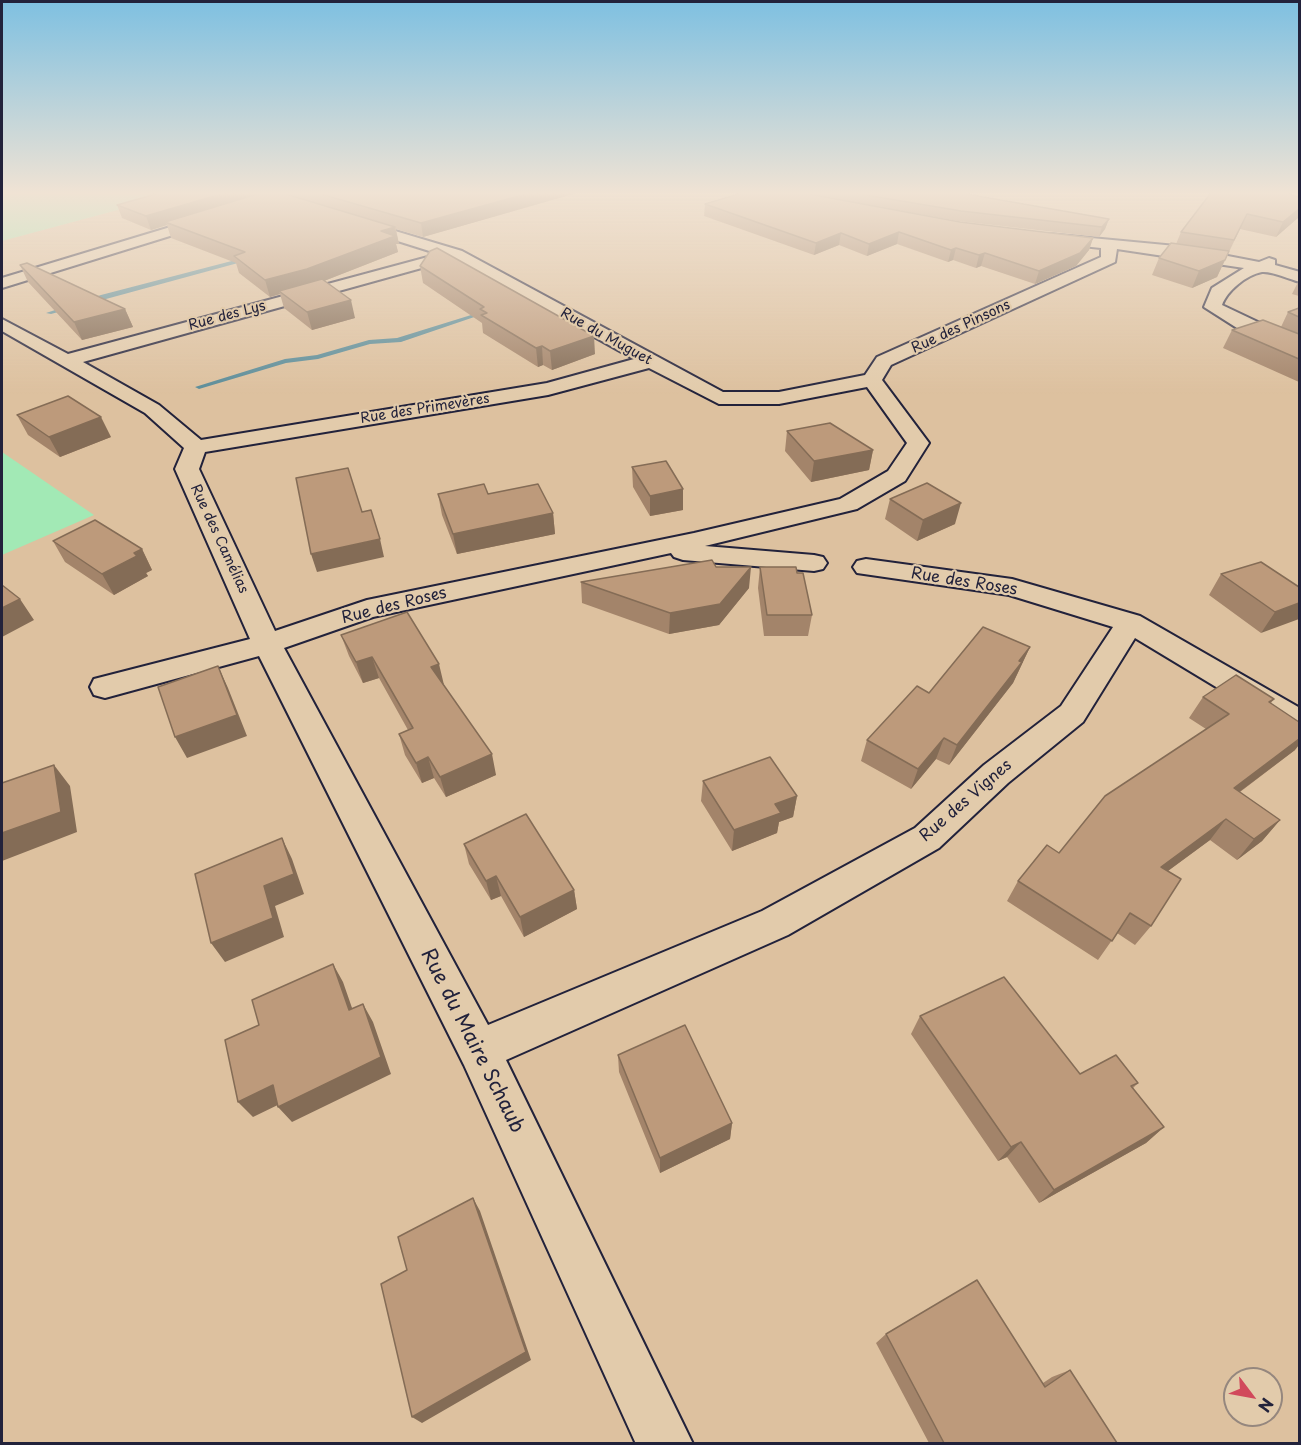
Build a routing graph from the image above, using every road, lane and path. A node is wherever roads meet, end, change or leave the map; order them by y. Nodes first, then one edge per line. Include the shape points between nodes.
1 (79, 259) edge
2 (436, 259) edge
3 (466, 259) edge
4 (1108, 259) edge
5 (1224, 259) edge
6 (1289, 259) edge
7 (1267, 268) junction
8 (1299, 277) edge
9 (2, 283) edge
10 (2, 324) edge
11 (1299, 350) edge
12 (67, 360) junction
13 (651, 361) junction
14 (872, 380) junction
15 (196, 447) junction
16 (653, 549) junction
17 (814, 563) dead end
18 (866, 567) dead end
19 (1130, 623) junction
20 (267, 644) junction
21 (105, 687) dead end
22 (1299, 723) edge
23 (479, 1050) junction
24 (665, 1443) edge

1 - 9 street
2 - 12 street, Rue des Lys
3 - 13 street, Rue du Muguet
4 - 14 street, Rue des Pinsons via 884,361
5 - 7 street
6 - 7 street
7 - 8 street
7 - 11 street via 1238,276 1218,292 1213,307
10 - 12 street
12 - 15 street via 152,409
13 - 14 street, Rue du Muguet via 718,398 779,398
13 - 15 street, Rue des Primevères via 548,389
14 - 16 street, Rue des Roses via 918,443 897,476 848,504
15 - 20 street, Rue des Camélias via 187,469
16 - 17 street, Rue des Roses
16 - 20 street, Rue des Roses via 367,609
18 - 19 street, Rue des Roses via 1012,587
19 - 22 street
19 - 23 street, Rue des Vignes via 1072,714 996,774 927,838 775,922
20 - 21 street, Rue des Roses
20 - 23 street, Rue du Maire Schaub
23 - 24 street, Rue du Maire Schaub

